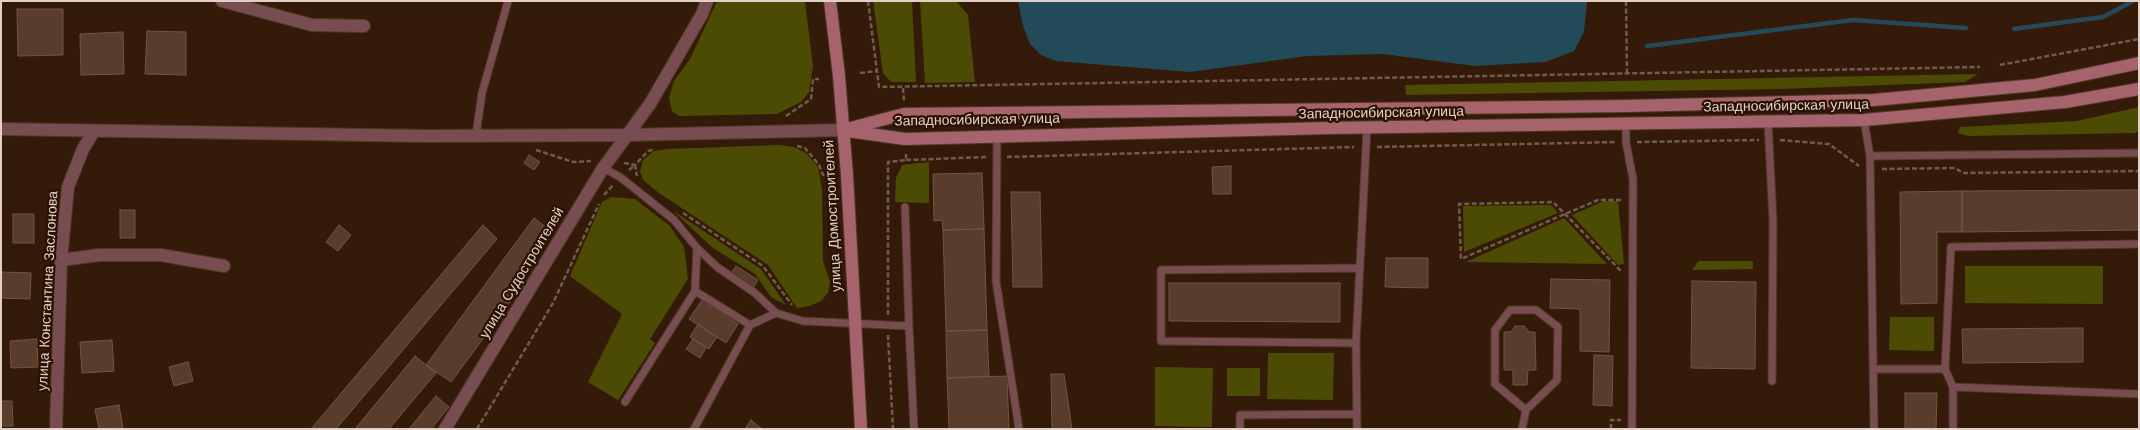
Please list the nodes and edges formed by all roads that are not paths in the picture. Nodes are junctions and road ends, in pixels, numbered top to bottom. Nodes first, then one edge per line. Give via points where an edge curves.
1 (222, 1) edge
2 (508, 1) edge
3 (707, 1) edge
4 (830, 1) edge
5 (364, 26) dead end
6 (2139, 63) edge
7 (2139, 89) edge
8 (1864, 120) junction
9 (1768, 122) junction
10 (1626, 124) junction
11 (1367, 128) junction
12 (1, 129) edge
13 (94, 130) junction
14 (844, 130) junction
15 (476, 135) junction
16 (627, 135) junction
17 (998, 136) junction
18 (2139, 153) edge
19 (1870, 156) junction
20 (603, 168) junction
21 (905, 207) dead end
22 (2139, 244) edge
23 (698, 248) junction
24 (62, 260) junction
25 (224, 266) dead end
26 (1360, 268) junction
27 (695, 291) junction
28 (776, 313) junction
29 (854, 324) junction
30 (750, 325) junction
31 (908, 326) junction
32 (1356, 343) junction
33 (1874, 369) junction
34 (1945, 369) junction
35 (1772, 382) dead end
36 (1953, 387) junction
37 (2139, 394) edge
38 (625, 402) dead end
39 (1526, 410) junction
40 (1356, 414) junction
41 (56, 429) edge
42 (445, 429) edge
43 (694, 429) edge
44 (861, 429) edge
45 (914, 429) edge
46 (1019, 429) edge
47 (1240, 429) edge
48 (1357, 429) edge
49 (1522, 429) edge
50 (1632, 429) edge
51 (1874, 429) edge
52 (1953, 429) edge

1 - 5 street via 312,25
2 - 15 lane via 482,93
3 - 16 street, улица Судостроителей via 650,104
4 - 14 main road, улица Домостроителей
6 - 14 main road, Западносибирская улица via 2035,85 1874,100 1637,106 904,114
7 - 8 main road, Западносибирская улица via 2065,102
8 - 9 main road, Западносибирская улица
8 - 19 lane
9 - 10 main road, Западносибирская улица
9 - 35 lane via 1773,221
10 - 11 main road, Западносибирская улица
10 - 50 lane via 1633,179
11 - 17 main road, Западносибирская улица
11 - 26 lane
12 - 13 street
13 - 15 street
13 - 24 street, улица Константина Заслонова via 68,187
14 - 16 street
14 - 17 main road, Западносибирская улица via 905,139
14 - 29 main road, улица Домостроителей
15 - 16 street
16 - 20 street, улица Судостроителей
17 - 46 lane via 996,281
18 - 19 lane
19 - 33 lane
20 - 23 lane via 674,220
20 - 42 street, улица Судостроителей
21 - 31 lane
22 - 34 lane via 1950,247
23 - 27 lane
23 - 28 lane
24 - 25 street via 99,255 161,254
24 - 41 street, улица Константина Заслонова
26 - 32 lane
26 - 32 lane via 1161,270 1161,341
27 - 30 lane
27 - 38 lane
28 - 29 lane via 803,321
28 - 30 lane
29 - 31 lane
29 - 44 main road, улица Домостроителей
30 - 43 lane
31 - 45 lane
32 - 40 lane
33 - 34 lane
33 - 51 lane
34 - 36 lane
36 - 37 lane
36 - 52 lane
39 - 39 lane via 1557,380 1558,327 1536,310 1510,310 1495,330 1495,384
39 - 49 lane
40 - 47 lane via 1240,415
40 - 48 lane

